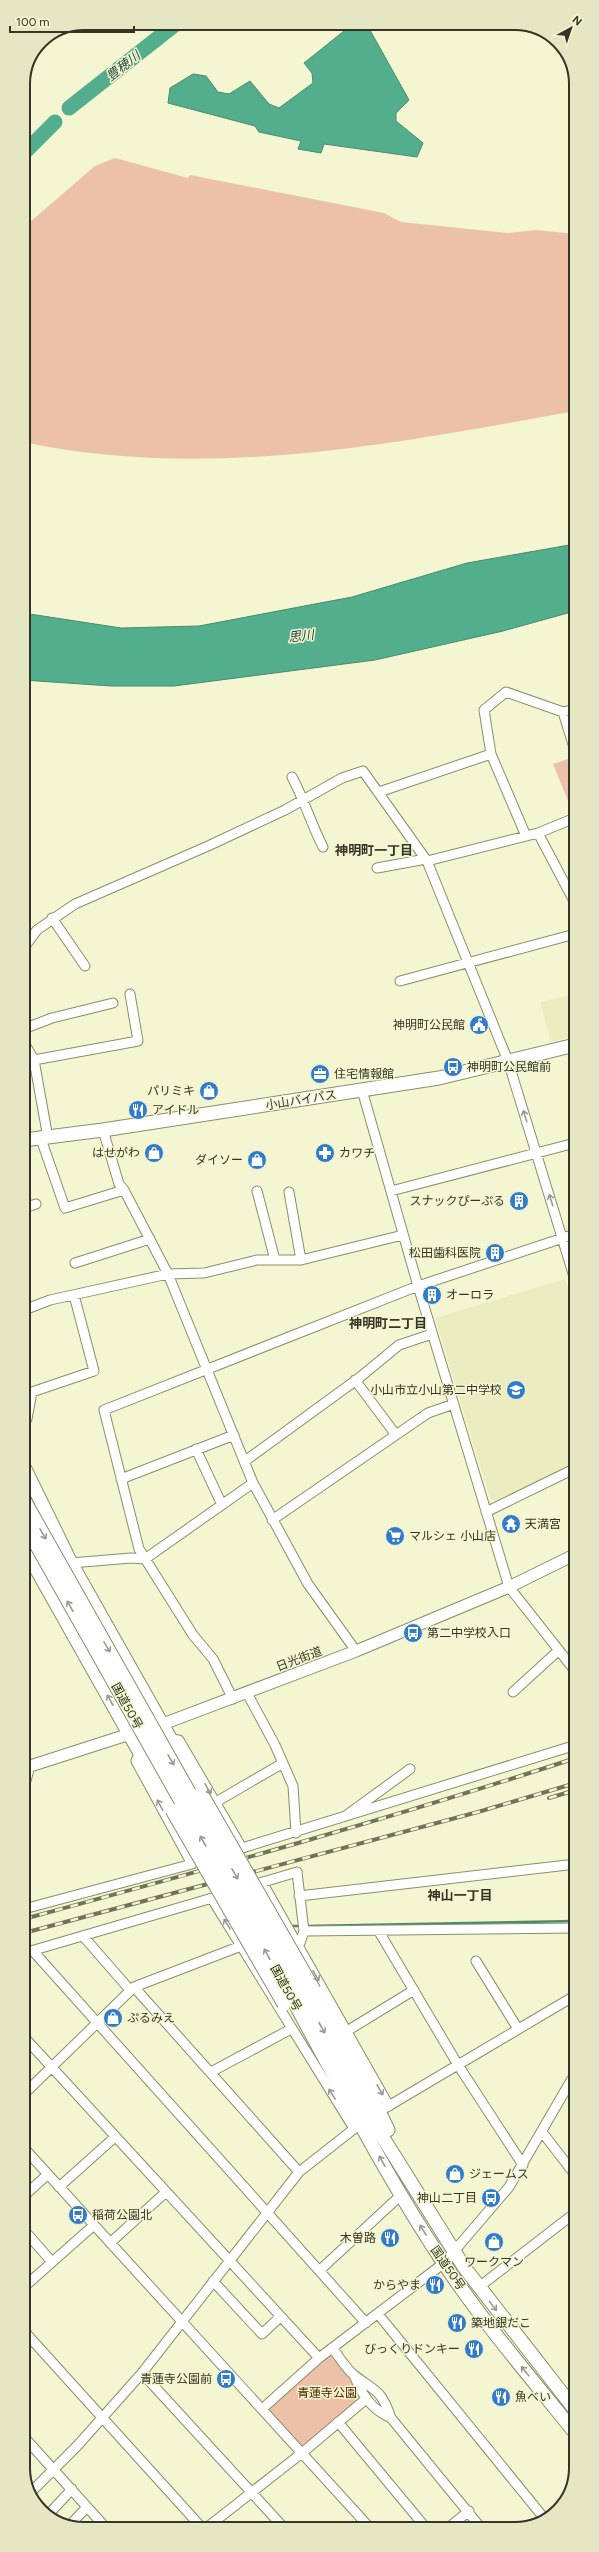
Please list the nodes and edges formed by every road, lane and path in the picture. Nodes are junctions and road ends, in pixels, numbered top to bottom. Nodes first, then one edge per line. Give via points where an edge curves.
1 (569, 710) edge
2 (563, 712) junction
3 (569, 732) edge
4 (491, 754) junction
5 (292, 777) dead end
6 (379, 792) junction
7 (304, 799) junction
8 (569, 820) edge
9 (538, 833) junction
10 (526, 836) junction
11 (323, 847) dead end
12 (427, 860) junction
13 (377, 868) dead end
14 (569, 892) edge
15 (52, 918) junction
16 (569, 936) edge
17 (30, 940) edge
18 (469, 961) junction
19 (85, 966) dead end
20 (400, 981) dead end
21 (130, 994) dead end
22 (113, 1003) dead end
23 (30, 1027) edge
24 (569, 1046) edge
25 (30, 1052) edge
26 (34, 1060) junction
27 (508, 1061) junction
28 (362, 1090) junction
29 (103, 1130) junction
30 (45, 1138) junction
31 (30, 1139) edge
32 (569, 1145) edge
33 (536, 1153) junction
34 (124, 1190) junction
35 (257, 1191) dead end
36 (391, 1191) junction
37 (289, 1192) dead end
38 (36, 1204) dead end
39 (30, 1206) edge
40 (403, 1235) junction
41 (569, 1235) edge
42 (562, 1237) junction
43 (150, 1239) junction
44 (275, 1260) junction
45 (301, 1260) junction
46 (569, 1260) edge
47 (76, 1263) dead end
48 (168, 1274) junction
49 (418, 1286) junction
50 (74, 1296) junction
51 (30, 1308) edge
52 (432, 1334) junction
53 (208, 1370) junction
54 (355, 1380) junction
55 (30, 1403) edge
56 (454, 1404) junction
57 (234, 1435) junction
58 (396, 1435) junction
59 (196, 1449) junction
60 (245, 1462) junction
61 (569, 1471) edge
62 (121, 1478) junction
63 (30, 1479) edge
64 (253, 1483) junction
65 (222, 1506) junction
66 (30, 1511) edge
67 (486, 1512) junction
68 (272, 1520) junction
69 (30, 1533) edge
70 (569, 1557) edge
71 (146, 1559) junction
72 (71, 1563) junction
73 (30, 1565) edge
74 (509, 1587) junction
75 (559, 1650) junction
76 (356, 1651) junction
77 (569, 1663) edge
78 (513, 1692) dead end
79 (247, 1693) junction
80 (233, 1699) junction
81 (162, 1725) junction
82 (129, 1734) junction
83 (170, 1738) junction
84 (569, 1748) edge
85 (140, 1752) junction
86 (283, 1763) junction
87 (30, 1765) edge
88 (410, 1769) dead end
89 (216, 1802) junction
90 (342, 1820) junction
91 (296, 1833) junction
92 (569, 1865) edge
93 (262, 1882) junction
94 (300, 1896) junction
95 (212, 1899) junction
96 (30, 1908) edge
97 (303, 1927) junction
98 (569, 1928) edge
99 (378, 1930) junction
100 (83, 1936) junction
101 (241, 1946) junction
102 (299, 1946) junction
103 (30, 1951) edge
104 (30, 1954) edge
105 (476, 1960) dead end
106 (132, 1988) junction
107 (414, 1990) junction
108 (299, 1997) junction
109 (569, 1999) edge
110 (97, 2022) junction
111 (291, 2028) junction
112 (518, 2029) junction
113 (347, 2031) junction
114 (30, 2043) edge
115 (458, 2065) junction
116 (51, 2067) junction
117 (211, 2072) junction
118 (569, 2084) edge
119 (30, 2088) edge
120 (370, 2117) junction
121 (542, 2132) junction
122 (115, 2137) junction
123 (30, 2154) edge
124 (523, 2165) junction
125 (569, 2167) edge
126 (299, 2172) junction
127 (48, 2174) junction
128 (59, 2187) junction
129 (30, 2190) edge
130 (166, 2192) junction
131 (401, 2195) junction
132 (267, 2212) junction
133 (569, 2217) edge
134 (94, 2225) junction
135 (30, 2237) edge
136 (110, 2243) junction
137 (454, 2252) junction
138 (52, 2262) junction
139 (228, 2262) junction
140 (444, 2263) junction
141 (320, 2270) junction
142 (213, 2281) junction
143 (30, 2282) edge
144 (478, 2287) junction
145 (378, 2314) junction
146 (280, 2317) junction
147 (182, 2321) junction
148 (366, 2323) junction
149 (30, 2338) edge
150 (332, 2348) junction
151 (319, 2358) junction
152 (142, 2373) junction
153 (354, 2375) junction
154 (366, 2399) junction
155 (569, 2402) edge
156 (262, 2409) junction
157 (103, 2418) junction
158 (391, 2418) junction
159 (338, 2422) junction
160 (569, 2425) edge
161 (30, 2444) edge
162 (302, 2453) junction
163 (53, 2469) junction
164 (34, 2488) edge
165 (72, 2490) junction
166 (251, 2492) junction
167 (87, 2507) junction
168 (52, 2511) edge
169 (469, 2512) junction
170 (542, 2515) edge
171 (74, 2521) edge
172 (99, 2522) edge
173 (198, 2522) edge
174 (213, 2522) edge
175 (278, 2522) edge
176 (365, 2522) edge
177 (421, 2522) edge
178 (456, 2522) edge
179 (476, 2522) edge

1 - 2 street
2 - 3 street
2 - 4 street via 506,692 484,710
4 - 6 street
4 - 10 street
5 - 7 street
6 - 7 street via 363,771 342,778
6 - 12 street
7 - 11 street via 313,828
7 - 15 street via 208,846 75,904
8 - 9 street
9 - 10 street
9 - 14 street
10 - 12 street
12 - 13 street
12 - 18 street
15 - 17 street
15 - 19 street
16 - 18 street
18 - 20 street
18 - 27 street
21 - 26 street via 138,1042
22 - 23 street via 52,1018
24 - 27 highway, 小山バイパス
25 - 26 street
26 - 30 street
27 - 28 highway, 小山バイパス via 439,1078
33 -> 27 street
28 - 29 highway, 小山バイパス
28 - 36 street
29 - 30 highway, 小山バイパス
29 - 34 street via 119,1184
30 - 31 highway, 小山バイパス
30 - 34 street via 65,1208
32 - 33 street
33 - 36 street
42 -> 33 street
34 - 43 street
35 - 44 street
36 - 40 street
37 - 45 street
38 - 39 street
40 - 45 street
40 - 49 street
41 - 42 street
42 - 46 street
42 - 49 street
43 - 47 street
43 - 48 street
44 - 45 street
44 - 48 street via 257,1260 204,1273
48 - 50 street
48 - 53 street
49 - 52 street
49 - 53 street
50 - 51 street via 50,1300
50 - 55 street via 94,1371 32,1392
52 - 54 street via 399,1345
52 - 56 street
53 - 57 street
53 - 62 street via 104,1410
54 - 58 street
54 - 60 street
56 - 58 street via 428,1413
56 - 67 street
57 - 59 street
57 - 60 street
58 - 68 street
59 - 62 street
59 - 65 street
60 - 64 street
61 - 67 street
62 - 71 street via 139,1549
63 - 72 highway
64 - 65 street
64 - 68 street
65 - 71 street
66 -> 108 highway, 国道50号, bridge
67 - 74 street
68 - 76 street via 308,1584
108 -> 69 highway, 国道50号, bridge
70 - 74 main road, 日光街道
71 - 72 street
71 - 80 street via 193,1635 213,1660
72 - 81 highway
82 -> 73 highway
74 - 75 street
74 - 76 main road, 日光街道
75 - 77 street
75 - 78 street
76 - 79 main road, 日光街道
79 - 80 main road, 日光街道
79 - 86 street
80 - 81 main road, 日光街道
81 - 82 main road, 日光街道
81 - 83 highway
82 - 85 highway
82 - 87 main road, 日光街道
83 -> 89 street via 179,1740
83 - 108 highway, bridge via 201,1793
84 - 90 street
96 -> 85 street via 192,1864 136,1761
85 - 108 highway, bridge via 172,1810
86 - 89 street
86 - 91 street via 293,1786
88 - 90 street
89 - 91 street via 242,1848
90 - 91 street
92 - 94 street
93 - 94 street via 297,1872
93 - 95 street
93 - 102 street
94 - 97 street
95 - 100 street
101 -> 95 street
97 - 99 street
97 - 102 street
98 - 99 street
99 - 107 street
100 - 103 street
100 - 106 street
101 - 106 street
101 - 111 street
102 -> 113 street
104 - 110 street
105 - 112 street
106 - 110 street
106 - 117 street
107 - 113 street
107 - 115 street
108 -> 120 highway, 国道50号
108 - 120 highway, 国道50号 via 336,2079
109 - 112 street
110 - 116 street
110 - 132 street
111 - 117 street
120 -> 111 street
112 - 115 street
113 -> 120 street
114 - 116 street
115 - 120 street
115 - 124 street
116 - 119 street
116 - 122 street
117 - 126 street
118 - 121 street
120 - 126 street
131 -> 120 highway, 国道50号
120 - 137 highway, 国道50号 via 405,2164 412,2184
121 - 124 street
121 - 125 street
122 - 128 street
122 - 130 street
123 - 127 street
124 - 137 street via 509,2187
126 - 132 street
127 - 128 street
127 - 129 street
128 - 134 street
130 - 136 street
130 - 139 street
140 -> 131 highway, 国道50号
131 - 141 street
132 - 139 street
132 - 141 street
133 - 144 street
134 - 136 street
134 - 138 street
135 - 138 street
136 - 147 street
137 - 140 street
137 - 144 highway, 国道50号
138 - 143 street
139 - 142 street
139 - 146 street
140 - 145 street
160 -> 140 highway, 国道50号
141 - 148 street
142 - 146 street via 262,2334
142 - 147 street
144 -> 155 highway, 国道50号
145 - 148 street
145 - 170 street
146 - 151 street
147 - 152 street
147 - 156 street
148 - 150 street
149 - 157 street
150 - 151 street
150 - 153 street
151 - 156 street
152 - 157 street
152 - 166 street
153 - 154 street
153 - 158 street via 374,2387 386,2403
154 - 158 street via 377,2412
154 - 159 street
156 - 162 street
157 - 163 street
157 - 173 street
158 - 169 street
159 - 162 street
159 - 177 street
161 - 163 street
162 - 166 street
162 - 176 street
163 - 164 street
163 - 165 street
165 - 167 street
165 - 168 street
166 - 174 street
166 - 175 street
167 - 171 street
167 - 172 street
169 - 178 street
169 - 179 street

